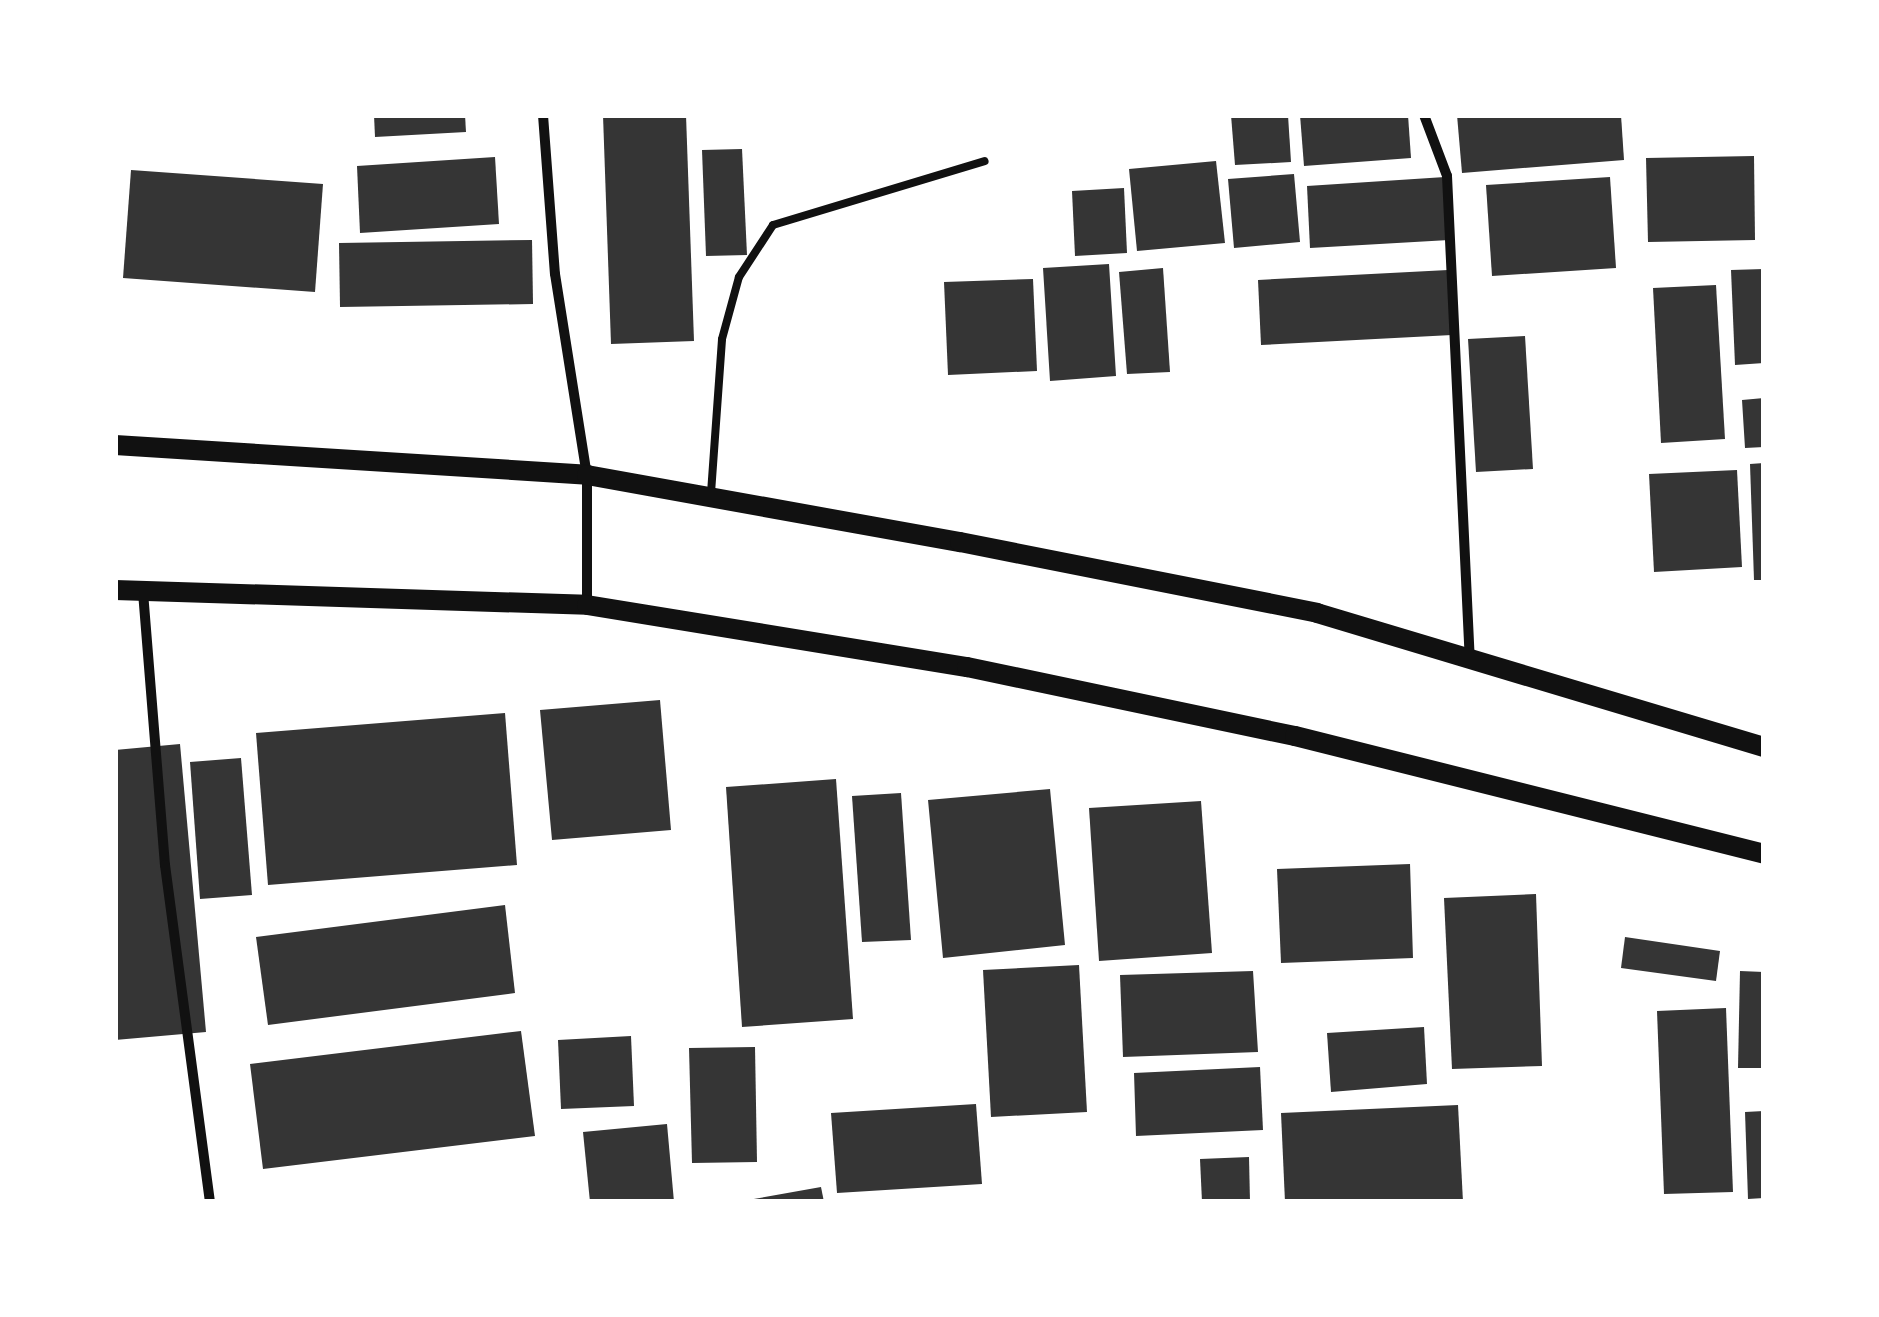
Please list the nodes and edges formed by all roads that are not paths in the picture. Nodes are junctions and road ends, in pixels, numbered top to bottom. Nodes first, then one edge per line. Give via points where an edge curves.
1 (543, 115) edge
2 (1424, 115) edge
3 (985, 162) dead end
4 (115, 445) edge
5 (587, 475) junction
6 (711, 497) junction
7 (115, 590) edge
8 (143, 592) junction
9 (587, 605) junction
10 (1470, 659) junction
11 (1764, 747) edge
12 (1764, 854) edge
13 (210, 1202) edge

1 - 5 street via 555,274
2 - 10 street via 1447,176
3 - 6 lane via 773,225 739,277 722,339
4 - 5 main road
5 - 6 main road
5 - 9 street
6 - 10 main road via 1318,613
7 - 8 main road
8 - 9 main road
8 - 13 street via 166,865
9 - 12 main road via 968,666 1198,715
10 - 11 main road

